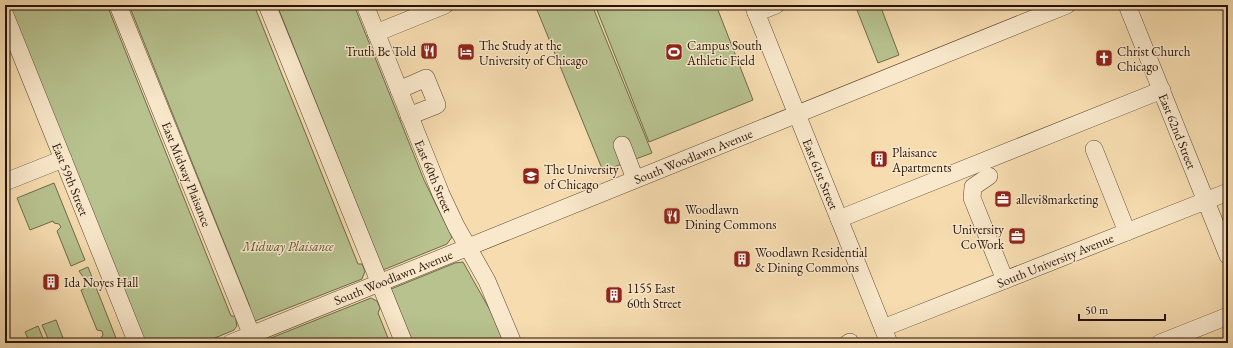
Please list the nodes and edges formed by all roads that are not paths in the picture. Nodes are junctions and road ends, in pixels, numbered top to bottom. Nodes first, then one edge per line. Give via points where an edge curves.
1 (118, 5) edge
2 (267, 5) edge
3 (365, 5) edge
4 (445, 5) edge
5 (776, 5) edge
6 (1067, 5) edge
7 (1127, 5) edge
8 (755, 9) edge
9 (5, 15) edge
10 (376, 33) junction
11 (399, 90) junction
12 (1162, 90) junction
13 (797, 114) junction
14 (410, 116) junction
15 (622, 145) dead end
16 (1094, 149) dead end
17 (63, 159) junction
18 (989, 176) dead end
19 (636, 180) junction
20 (5, 182) edge
21 (1228, 192) edge
22 (1206, 201) junction
23 (839, 219) junction
24 (1127, 232) junction
25 (468, 247) junction
26 (1228, 256) edge
27 (1005, 280) junction
28 (380, 283) junction
29 (1228, 316) edge
30 (886, 336) edge
31 (254, 339) edge
32 (137, 343) edge
33 (231, 343) edge
34 (404, 343) edge
35 (513, 343) edge
36 (1160, 343) edge

1 - 31 street, East Midway Plaisance
2 - 28 street
3 - 10 street, East 60th Street
4 - 10 street
5 - 8 street
6 - 13 street, South Woodlawn Avenue
7 - 12 street, East 62nd Street
8 - 13 street, East 61st Street
9 - 17 street, East 59th Street
10 - 11 street, East 60th Street
11 - 14 street, East 60th Street
11 - 14 street via 426,78 437,105
12 - 22 street, East 62nd Street
12 - 23 street
13 - 19 street, South Woodlawn Avenue
13 - 23 street, East 61st Street
14 - 25 street, East 60th Street via 449,211
15 - 19 street
16 - 24 street
17 - 20 street
17 - 32 street, East 59th Street
18 - 27 street via 973,187 972,198
19 - 25 street, South Woodlawn Avenue
21 - 22 street, South University Avenue
22 - 24 street, South University Avenue
22 - 26 street, East 62nd Street
23 - 30 street, East 61st Street
24 - 27 street, South University Avenue
25 - 28 street, South Woodlawn Avenue
25 - 35 street, East 60th Street via 487,281
27 - 30 street, South University Avenue
28 - 31 street, South Woodlawn Avenue
28 - 34 street
29 - 36 street
31 - 33 street, South Woodlawn Avenue

